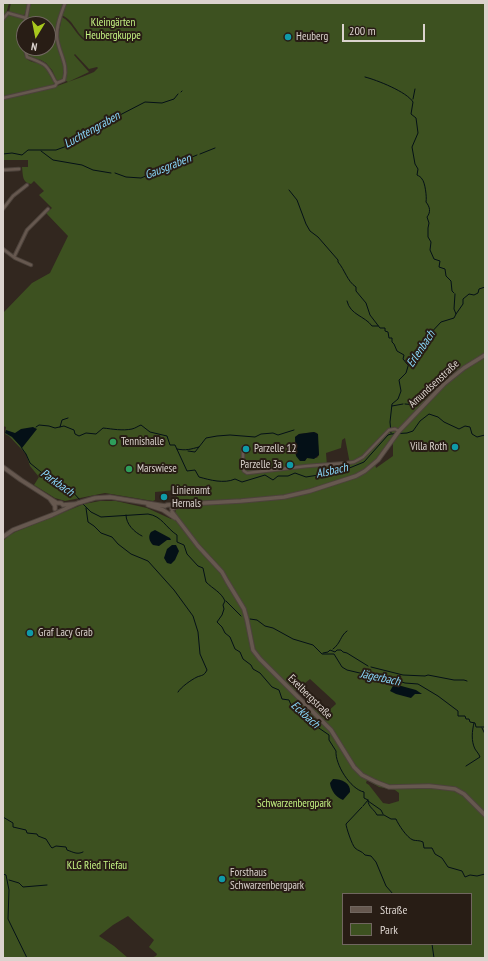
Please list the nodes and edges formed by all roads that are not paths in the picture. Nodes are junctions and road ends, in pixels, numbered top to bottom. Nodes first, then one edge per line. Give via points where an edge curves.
1 (28, 3) edge
2 (65, 3) edge
3 (19, 16) edge
4 (26, 16) edge
5 (3, 19) edge
6 (27, 56) edge
7 (57, 82) junction
8 (3, 98) edge
9 (3, 170) edge
10 (18, 170) dead end
11 (27, 185) dead end
12 (3, 209) edge
13 (48, 209) dead end
14 (3, 249) edge
15 (14, 257) junction
16 (31, 265) dead end
17 (485, 355) edge
18 (398, 431) junction
19 (243, 447) dead end
20 (3, 467) edge
21 (142, 503) junction
22 (165, 506) junction
23 (57, 507) junction
24 (63, 507) junction
25 (171, 510) junction
26 (164, 511) junction
27 (3, 537) edge
28 (485, 815) edge

1 - 4 street
2 - 7 street via 57,35 65,69 64,80
3 - 5 street via 8,13
6 - 7 street via 46,65
7 - 8 street via 55,86
9 - 10 street
11 - 12 street via 13,196
13 - 15 street via 26,230
14 - 15 street
15 - 16 street
17 - 18 main road, Amundsenstraße via 449,380
18 - 19 street via 391,430 363,457 350,463 248,473 244,472 243,468
18 - 25 main road, Amundsenstraße via 378,460 365,471 329,486 278,498 180,505
20 - 23 main road
21 - 22 main road, Amundsenstraße
21 - 24 main road via 103,497
21 - 26 main road, Exelbergstraße
22 - 25 main road, Amundsenstraße
22 - 26 main road
23 - 24 main road
23 - 24 main road via 61,503
23 - 27 main road via 45,517 13,530
25 - 26 main road, Exelbergstraße
25 - 28 main road, Exelbergstraße via 222,572 247,618 255,653 331,730 360,772 389,787 429,786 455,789 464,794

